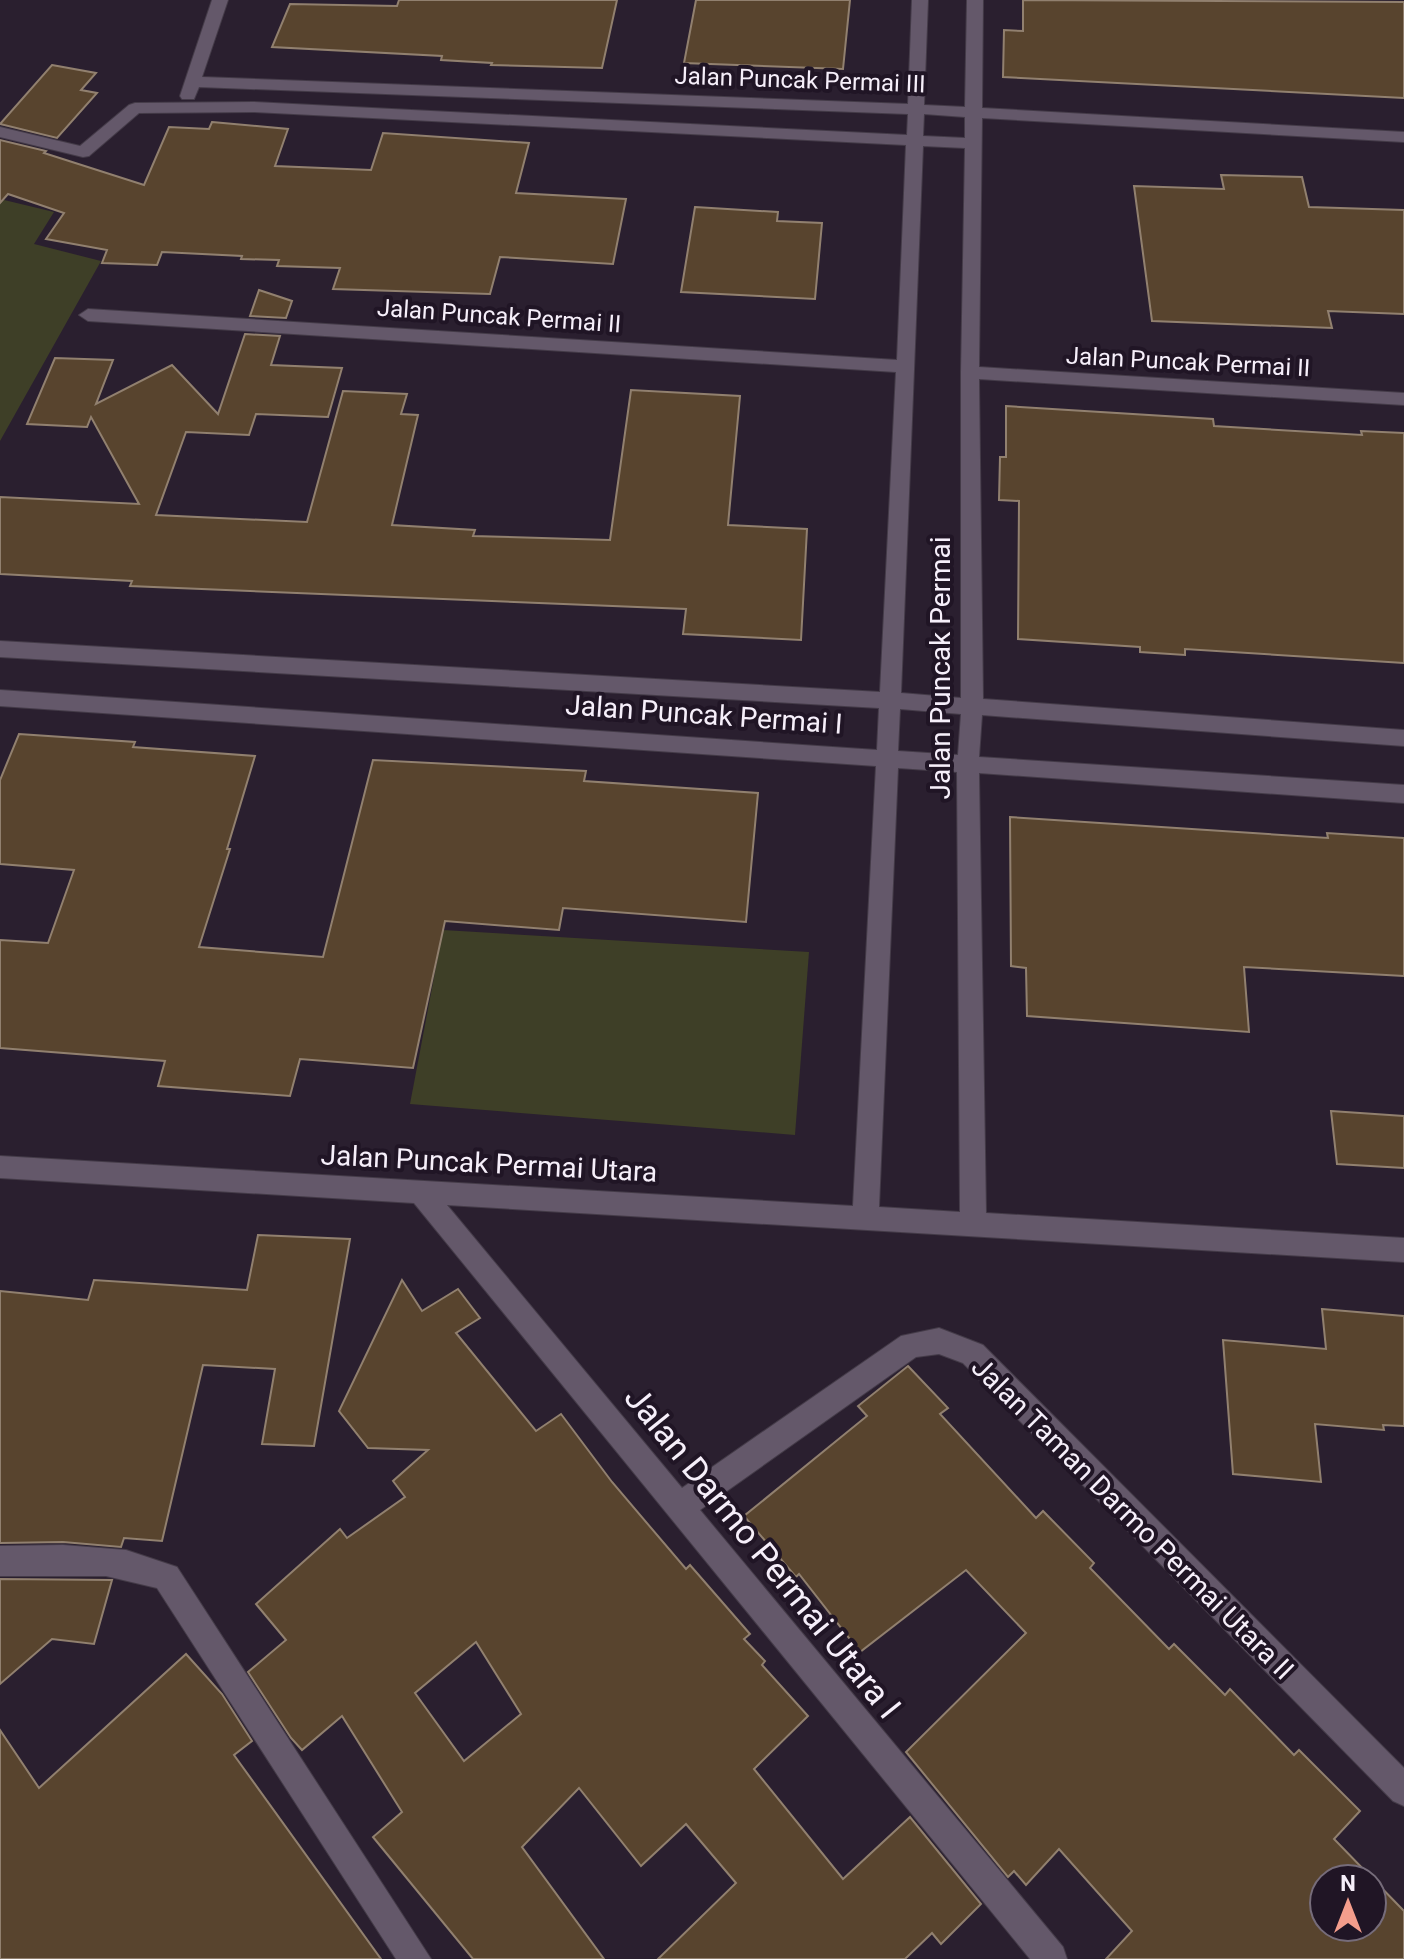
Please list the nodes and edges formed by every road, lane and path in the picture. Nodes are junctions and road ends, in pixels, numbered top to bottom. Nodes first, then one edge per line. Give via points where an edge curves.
1 (220, 0) edge
2 (920, 0) edge
3 (975, 0) edge
4 (194, 82) junction
5 (184, 106) junction
6 (915, 109) junction
7 (974, 112) junction
8 (0, 132) edge
9 (1404, 137) edge
10 (914, 140) junction
11 (971, 143) junction
12 (88, 315) dead end
13 (906, 367) junction
14 (970, 372) junction
15 (1404, 399) edge
16 (0, 649) edge
17 (0, 698) edge
18 (891, 700) junction
19 (972, 707) junction
20 (1404, 738) edge
21 (886, 757) junction
22 (968, 762) junction
23 (1404, 794) edge
24 (0, 1167) edge
25 (419, 1190) junction
26 (865, 1218) junction
27 (973, 1225) junction
28 (1404, 1250) edge
29 (680, 1507) junction
30 (0, 1561) edge
31 (1404, 1790) edge
32 (415, 1959) edge
33 (1051, 1959) edge

1 - 4 street
2 - 6 street, Jalan Puncak Permai
3 - 7 street, Jalan Puncak Permai
4 - 5 street
4 - 6 street, Jalan Puncak Permai III
5 - 8 street, Jalan Puncak Permai III via 135,108 83,152
5 - 10 street, Jalan Puncak Permai III
6 - 7 street, Jalan Puncak Permai III
6 - 10 street, Jalan Puncak Permai
7 - 9 street, Jalan Puncak Permai III
7 - 11 street, Jalan Puncak Permai
10 - 11 street, Jalan Puncak Permai III
10 - 13 street, Jalan Puncak Permai
11 - 14 street, Jalan Puncak Permai
12 - 13 street, Jalan Puncak Permai II
13 - 18 street, Jalan Puncak Permai
14 - 15 street, Jalan Puncak Permai II
14 - 19 street, Jalan Puncak Permai
16 - 18 street, Jalan Puncak Permai I
17 - 21 street, Jalan Puncak Permai I
18 - 19 street, Jalan Puncak Permai I
18 - 21 street, Jalan Puncak Permai
19 - 20 street, Jalan Puncak Permai I
19 - 22 street, Jalan Puncak Permai
21 - 22 street, Jalan Puncak Permai I
21 - 26 street, Jalan Puncak Permai
22 - 23 street, Jalan Puncak Permai I
22 - 27 street, Jalan Puncak Permai
24 - 25 street, Jalan Puncak Permai Utara
25 - 26 street, Jalan Puncak Permai Utara
25 - 29 street, Jalan Darmo Permai Utara I
26 - 27 street, Jalan Puncak Permai Utara
27 - 28 street, Jalan Puncak Permai Utara
29 - 31 street, Jalan Taman Darmo Permai Utara II via 911,1345 939,1341 961,1349 973,1354
29 - 33 street, Jalan Darmo Permai Utara I
30 - 32 street via 100,1559 167,1577

